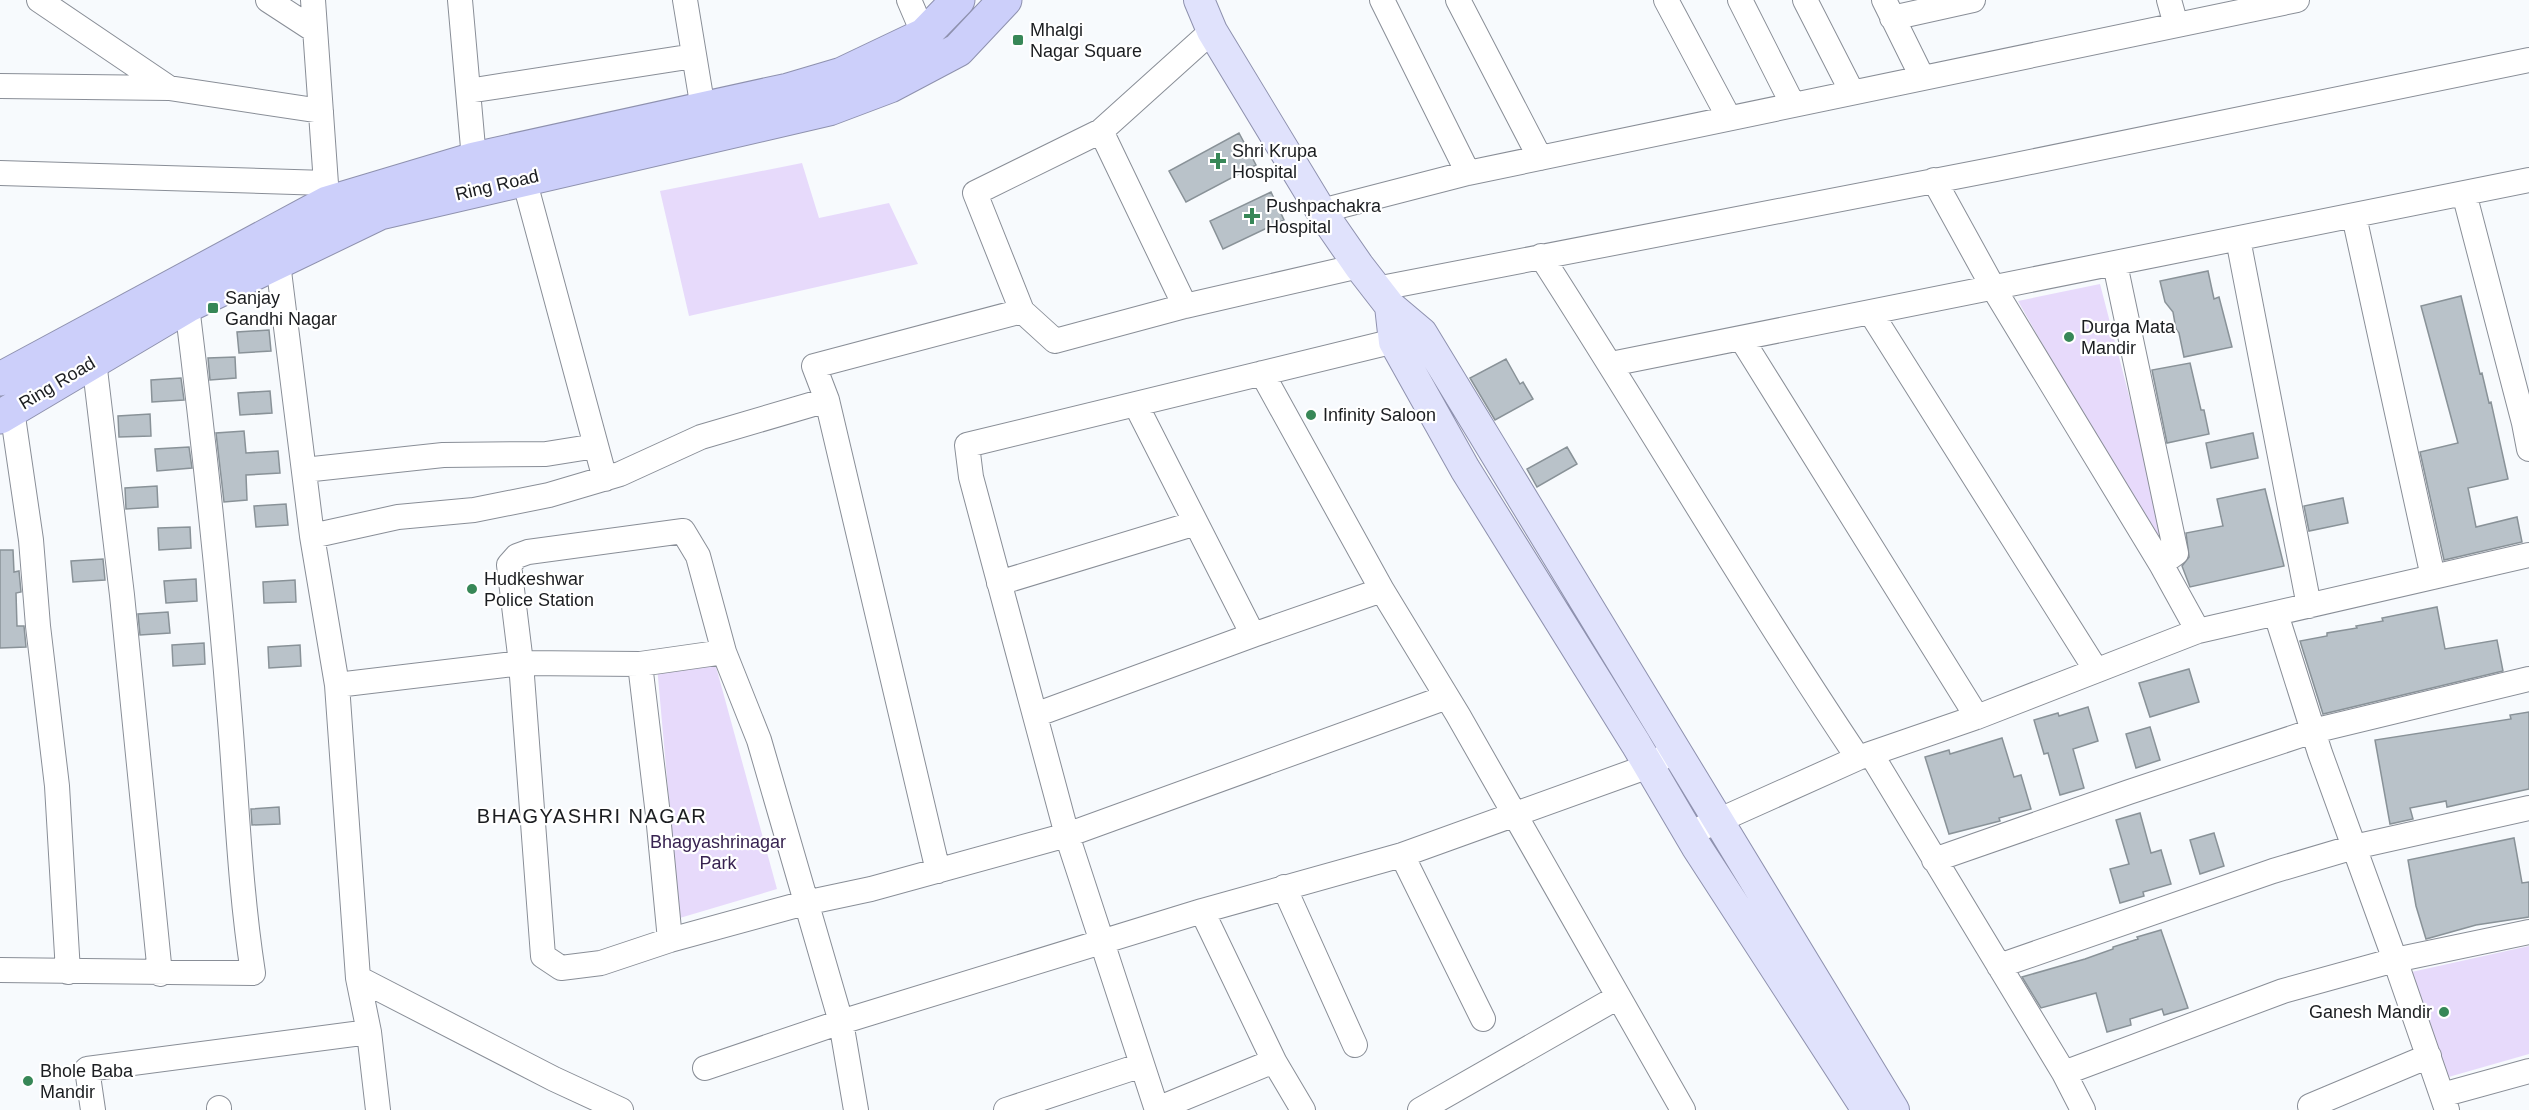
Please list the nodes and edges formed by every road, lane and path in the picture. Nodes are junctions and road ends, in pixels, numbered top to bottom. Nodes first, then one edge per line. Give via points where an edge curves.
1 (39, 0) edge
2 (268, 0) edge
3 (313, 0) edge
4 (460, 0) edge
5 (685, 0) edge
6 (909, 0) edge
7 (958, 0) edge
8 (1005, 0) edge
9 (1199, 0) edge
10 (1382, 0) edge
11 (1665, 0) edge
12 (1740, 0) edge
13 (1805, 0) edge
14 (1973, 0) edge
15 (2169, 0) edge
16 (2297, 0) edge
17 (1460, 1) edge
18 (1888, 9) edge
19 (2176, 25) junction
20 (314, 30) junction
21 (1212, 31) junction
22 (924, 35) junction
23 (694, 56) junction
24 (2529, 60) edge
25 (1922, 77) junction
26 (0, 86) edge
27 (169, 88) junction
28 (468, 91) junction
29 (1852, 92) junction
30 (1793, 105) junction
31 (703, 110) junction
32 (321, 111) junction
33 (1729, 118) junction
34 (1101, 131) junction
35 (1540, 158) junction
36 (474, 159) junction
37 (0, 173) edge
38 (1468, 173) junction
39 (524, 179) junction
40 (1934, 180) junction
41 (2529, 180) edge
42 (2464, 193) junction
43 (319, 200) junction
44 (1321, 211) junction
45 (2354, 216) junction
46 (2238, 239) junction
47 (309, 247) junction
48 (1541, 256) junction
49 (278, 263) junction
50 (2115, 264) junction
51 (1375, 287) junction
52 (1994, 289) junction
53 (188, 306) junction
54 (1185, 306) junction
55 (1022, 311) junction
56 (1871, 313) junction
57 (1408, 338) junction
58 (1742, 338) junction
59 (94, 361) junction
60 (1611, 364) junction
61 (1262, 373) junction
62 (0, 379) edge
63 (827, 400) junction
64 (1136, 405) junction
65 (6, 413) edge
66 (2527, 423) edge
67 (596, 446) junction
68 (2529, 449) edge
69 (304, 470) junction
70 (605, 479) junction
71 (1196, 523) junction
72 (312, 536) junction
73 (2529, 555) edge
74 (2161, 564) junction
75 (2433, 577) junction
76 (999, 583) junction
77 (1382, 590) junction
78 (2309, 606) junction
79 (2276, 614) junction
80 (2198, 631) junction
81 (1253, 636) junction
82 (724, 652) junction
83 (521, 663) junction
84 (640, 664) junction
85 (2096, 670) junction
86 (2529, 679) edge
87 (337, 684) junction
88 (1447, 697) junction
89 (1035, 715) junction
90 (1977, 717) junction
91 (2313, 731) junction
92 (1674, 751) junction
93 (1865, 756) junction
94 (1649, 766) junction
95 (2529, 807) edge
96 (1514, 816) junction
97 (1717, 820) junction
98 (1067, 834) junction
99 (1689, 835) junction
100 (2354, 847) junction
101 (1402, 855) junction
102 (1935, 860) junction
103 (938, 871) junction
104 (1284, 887) junction
105 (805, 903) junction
106 (1202, 911) junction
107 (2529, 932) edge
108 (670, 940) junction
109 (1102, 942) junction
110 (2395, 960) junction
111 (1999, 966) junction
112 (0, 970) edge
113 (68, 972) junction
114 (160, 974) junction
115 (358, 978) junction
116 (1618, 997) junction
117 (1483, 1019) dead end
118 (841, 1022) junction
119 (369, 1032) junction
120 (1355, 1045) dead end
121 (2429, 1056) junction
122 (1274, 1061) junction
123 (1142, 1065) junction
124 (705, 1068) dead end
125 (2529, 1071) edge
126 (2064, 1073) junction
127 (2445, 1103) edge
128 (1673, 1106) edge
129 (2307, 1108) edge
130 (1157, 1109) edge
131 (93, 1110) edge
132 (378, 1110) edge
133 (621, 1110) edge
134 (856, 1110) edge
135 (1006, 1110) edge
136 (1304, 1110) edge
137 (1420, 1110) edge
138 (1867, 1110) edge
139 (1894, 1110) edge
140 (2083, 1110) edge

1 - 27 street
2 - 20 street
3 - 20 street
4 - 28 street
5 - 23 street
6 - 22 street
7 - 22 highway, Ring Road
8 - 39 highway, Ring Road via 958,50 890,86 839,105
9 - 21 main road
10 - 38 street
11 - 33 street
12 - 30 street
13 - 29 street
14 - 18 street
15 - 19 street
16 - 19 street
17 - 35 street
18 - 25 street
19 - 25 street
20 - 32 street
21 - 34 street
21 - 44 main road
22 - 31 highway, Ring Road via 842,74
23 - 28 street
23 - 31 street
24 - 40 street
25 - 29 street
26 - 27 street
27 - 32 street
28 - 36 street
29 - 30 street
30 - 33 street
31 - 36 highway, Ring Road
32 - 43 street
33 - 35 street
34 - 54 street
34 - 55 street via 975,193
35 - 38 street
36 - 43 highway, Ring Road
37 - 43 street
38 - 44 street
39 - 47 highway, Ring Road via 380,213
39 - 67 street
40 - 48 street
40 - 52 street
41 - 42 street
42 - 45 street
42 - 66 street
43 - 47 main road
43 - 62 highway, Ring Road
44 - 51 main road
45 - 46 street
45 - 75 street
46 - 50 street
46 - 78 street
47 - 49 highway, Ring Road
48 - 51 street
48 - 60 street
49 - 53 highway, Ring Road
49 - 69 street
50 - 52 street
50 - 74 street via 2176,553
51 - 54 street
51 - 57 main road
52 - 56 street
52 - 74 street
53 - 59 highway, Ring Road
53 - 114 street via 253,973
54 - 55 street via 1055,341
55 - 63 street via 814,366
56 - 58 street
56 - 85 street
57 - 61 street
57 - 92 main road
57 - 94 main road via 1465,469
58 - 60 street
58 - 90 street
59 - 65 highway, Ring Road
59 - 114 street
60 - 93 street via 1804,678
61 - 64 street
61 - 77 street
63 - 70 street via 700,436
63 - 103 street
64 - 71 street
64 - 76 street via 967,445 971,477
65 - 113 street via 31,540 57,786
66 - 68 street
67 - 69 street via 546,454 443,455
67 - 70 street
69 - 72 street
70 - 72 street via 474,510 398,517
71 - 76 street
71 - 81 street
72 - 87 street
73 - 75 street
74 - 80 street
75 - 78 street
76 - 89 street
77 - 81 street
77 - 88 street
78 - 79 street
79 - 80 street
79 - 91 street
80 - 85 street
81 - 89 street
82 - 83 street via 698,556 683,531 517,556 509,565
82 - 84 street
82 - 105 street via 759,740
83 - 84 street
83 - 87 street
83 - 108 street via 543,956 561,968 601,963
84 - 108 street
85 - 90 street
86 - 91 street
87 - 115 street
88 - 96 street
88 - 98 street
89 - 98 street
90 - 93 street
91 - 100 street
91 - 102 street
92 - 94 street
92 - 97 main road
93 - 97 street
93 - 102 street
94 - 96 street
94 - 99 main road
95 - 100 street
96 - 101 street
96 - 116 street
97 - 99 street
97 - 139 main road
98 - 103 street
98 - 109 street
99 - 138 main road
100 - 110 street
100 - 111 street
101 - 104 street
101 - 117 street
102 - 111 street
103 - 105 street
104 - 106 street
104 - 120 street
105 - 108 street
105 - 118 street
106 - 109 street
106 - 122 street
107 - 110 street
109 - 118 street
109 - 123 street
110 - 121 street
110 - 126 street via 2283,990
111 - 126 street
112 - 113 street
113 - 114 street
115 - 119 street
115 - 133 street
116 - 128 street
116 - 137 street
118 - 124 street
118 - 134 street
119 - 131 street via 87,1069
119 - 132 street
121 - 127 street
121 - 129 street
122 - 130 street
122 - 136 street
123 - 130 street
123 - 135 street
125 - 127 street
126 - 140 street

